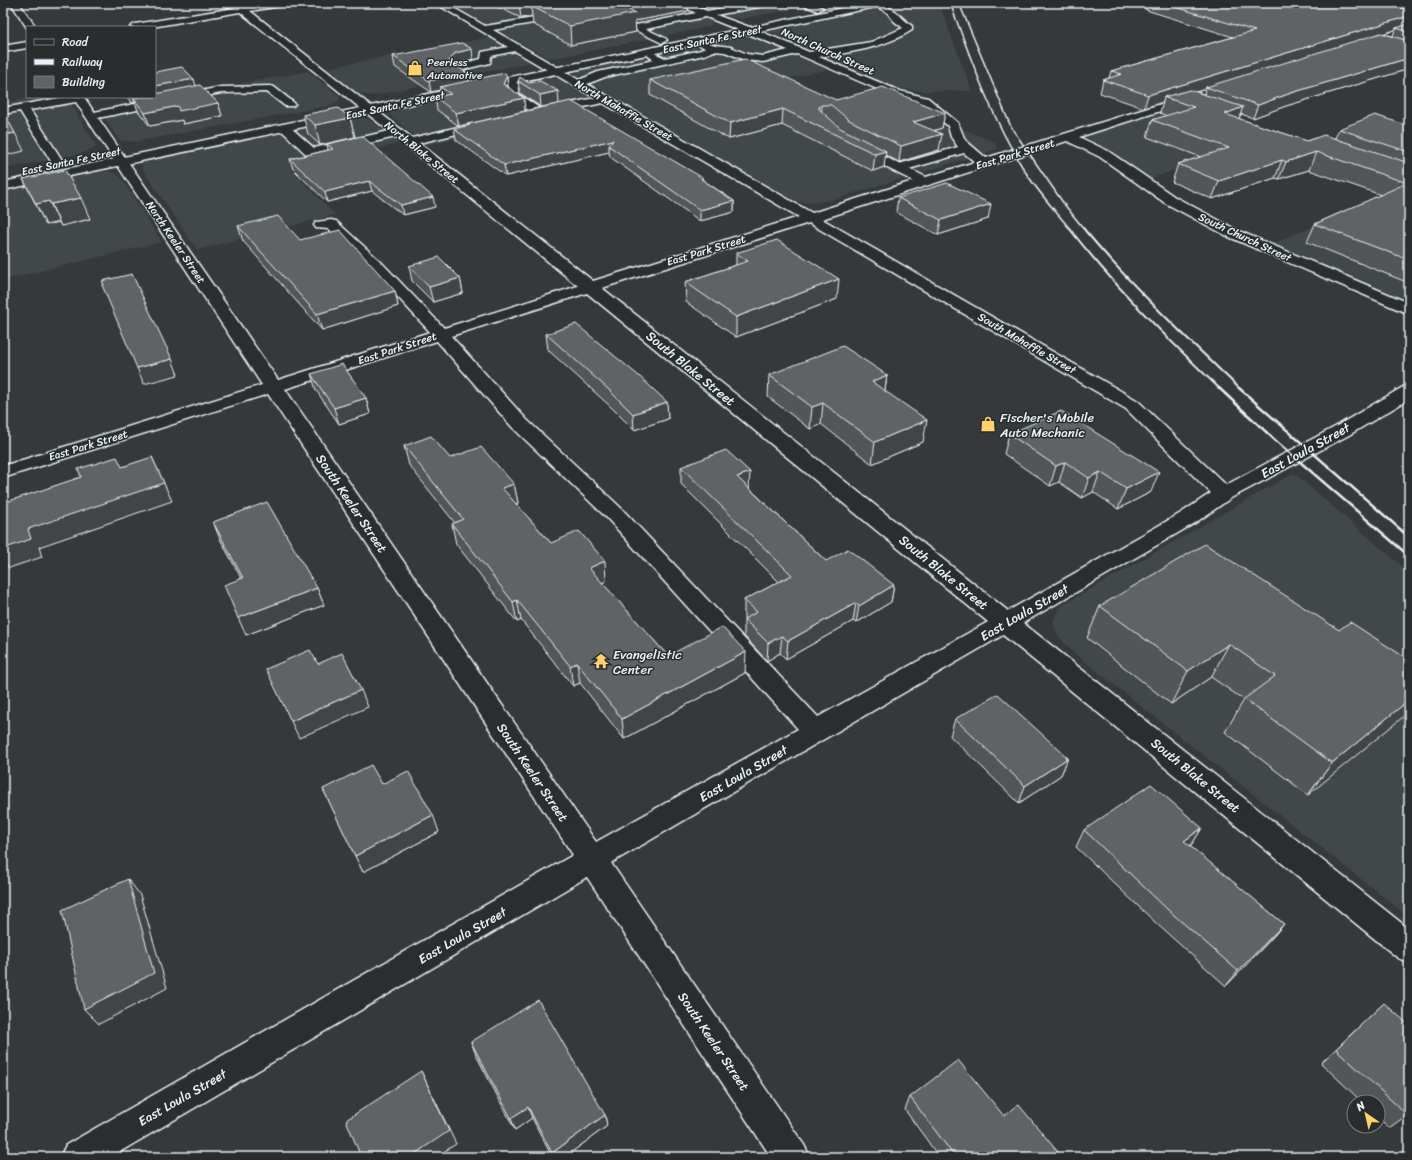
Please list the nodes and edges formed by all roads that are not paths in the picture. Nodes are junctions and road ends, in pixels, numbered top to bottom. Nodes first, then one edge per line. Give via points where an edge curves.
1 (15, 3) edge
2 (281, 3) edge
3 (439, 3) edge
4 (679, 3) edge
5 (764, 3) edge
6 (803, 3) edge
7 (845, 3) edge
8 (878, 4) edge
9 (238, 6) edge
10 (818, 8) junction
11 (570, 13) edge
12 (706, 14) junction
13 (734, 25) junction
14 (30, 26) edge
15 (140, 26) edge
16 (484, 29) junction
17 (752, 31) junction
18 (662, 40) junction
19 (699, 42) junction
20 (26, 45) edge
21 (517, 48) junction
22 (713, 48) junction
23 (3, 49) edge
24 (798, 51) junction
25 (647, 52) junction
26 (808, 55) junction
27 (664, 61) junction
28 (599, 62) junction
29 (545, 65) junction
30 (557, 71) junction
31 (616, 71) junction
32 (470, 80) junction
33 (509, 81) junction
34 (578, 84) junction
35 (79, 98) edge
36 (605, 99) junction
37 (1200, 100) edge
38 (289, 104) dead end
39 (365, 106) junction
40 (23, 107) junction
41 (3, 111) edge
42 (539, 113) junction
43 (91, 116) junction
44 (522, 116) edge
45 (492, 123) edge
46 (285, 128) junction
47 (398, 133) junction
48 (1068, 137) junction
49 (410, 142) junction
50 (850, 144) edge
51 (967, 148) junction
52 (119, 157) junction
53 (927, 160) junction
54 (58, 163) junction
55 (984, 163) junction
56 (45, 166) dead end
57 (898, 168) junction
58 (954, 173) junction
59 (925, 182) junction
60 (3, 186) edge
61 (809, 218) junction
62 (321, 225) dead end
63 (590, 287) junction
64 (1409, 309) edge
65 (441, 334) junction
66 (274, 387) junction
67 (1409, 391) edge
68 (3, 472) edge
69 (1224, 494) junction
70 (1006, 622) junction
71 (816, 731) junction
72 (592, 860) junction
73 (1409, 948) edge
74 (78, 1157) edge
75 (792, 1157) edge

1 - 14 street
2 - 9 street
3 - 16 street, North Mahaffie Street
4 - 12 street, North Church Street
5 - 12 street
6 - 10 street
7 - 10 street, East Santa Fe Street
8 - 17 street, East Santa Fe Street
8 - 26 street via 890,10 909,28 877,42
9 - 15 street
9 - 39 street, North Blake Street
10 - 13 street, East Santa Fe Street
11 - 16 street
12 - 13 street, North Church Street
12 - 18 street via 636,28
13 - 17 street, North Church Street
13 - 18 street, East Santa Fe Street
16 - 21 street, North Mahaffie Street
17 - 19 street, East Santa Fe Street
17 - 24 street, North Church Street
18 - 29 street, East Santa Fe Street
19 - 22 street
19 - 25 street, East Santa Fe Street
20 - 23 street
21 - 29 street, North Mahaffie Street
21 - 32 street via 486,54 486,61 461,67 457,71
22 - 24 street via 727,49 745,57 763,59
22 - 27 street
24 - 26 street, North Church Street
25 - 27 street
25 - 28 street, East Santa Fe Street
26 - 51 street, North Church Street via 897,94 924,100 954,125 953,132
27 - 31 street
28 - 30 street, East Santa Fe Street
28 - 31 street
29 - 30 street, North Mahaffie Street
29 - 32 street, East Santa Fe Street
30 - 33 street, East Santa Fe Street
30 - 34 street, North Mahaffie Street
31 - 34 street
32 - 39 street, East Santa Fe Street
33 - 39 street, East Santa Fe Street
33 - 42 street via 516,87 512,95
34 - 36 street, North Mahaffie Street
35 - 40 street
35 - 43 street, North Keeler Street
36 - 42 street
36 - 61 street, North Mahaffie Street
37 - 48 street, East Park Street via 1185,100
38 - 43 street via 270,89 221,90
39 - 46 street, East Santa Fe Street
39 - 47 street, North Blake Street
39 - 52 street, East Santa Fe Street
40 - 41 street
40 - 54 street
42 - 44 street
43 - 52 street, North Keeler Street
45 - 49 street
46 - 47 street via 311,152
46 - 52 street, East Santa Fe Street
47 - 49 street, North Blake Street
48 - 55 street, East Park Street
48 - 64 street, South Church Street via 1104,154 1170,200 1234,234
49 - 63 street, North Blake Street
50 - 57 street
51 - 53 street
51 - 55 street
52 - 54 street, East Santa Fe Street
52 - 60 street, East Santa Fe Street
52 - 66 street, North Keeler Street
53 - 57 street
53 - 58 street
54 - 56 street, East Santa Fe Street
55 - 58 street, East Park Street
57 - 59 street
58 - 59 street, East Park Street
59 - 61 street, East Park Street
61 - 63 street, East Park Street
61 - 69 street, South Mahaffie Street via 1132,405
62 - 65 street via 331,224 376,265
63 - 65 street, East Park Street
63 - 70 street, South Blake Street
65 - 66 street, East Park Street
65 - 71 street via 519,423 614,513
66 - 68 street, East Park Street
66 - 72 street, South Keeler Street
67 - 69 street, East Loula Street via 1342,431
69 - 70 street, East Loula Street via 1188,518
70 - 71 street, East Loula Street
70 - 73 street, South Blake Street
71 - 72 street, East Loula Street
72 - 74 street, East Loula Street
72 - 75 street, South Keeler Street

